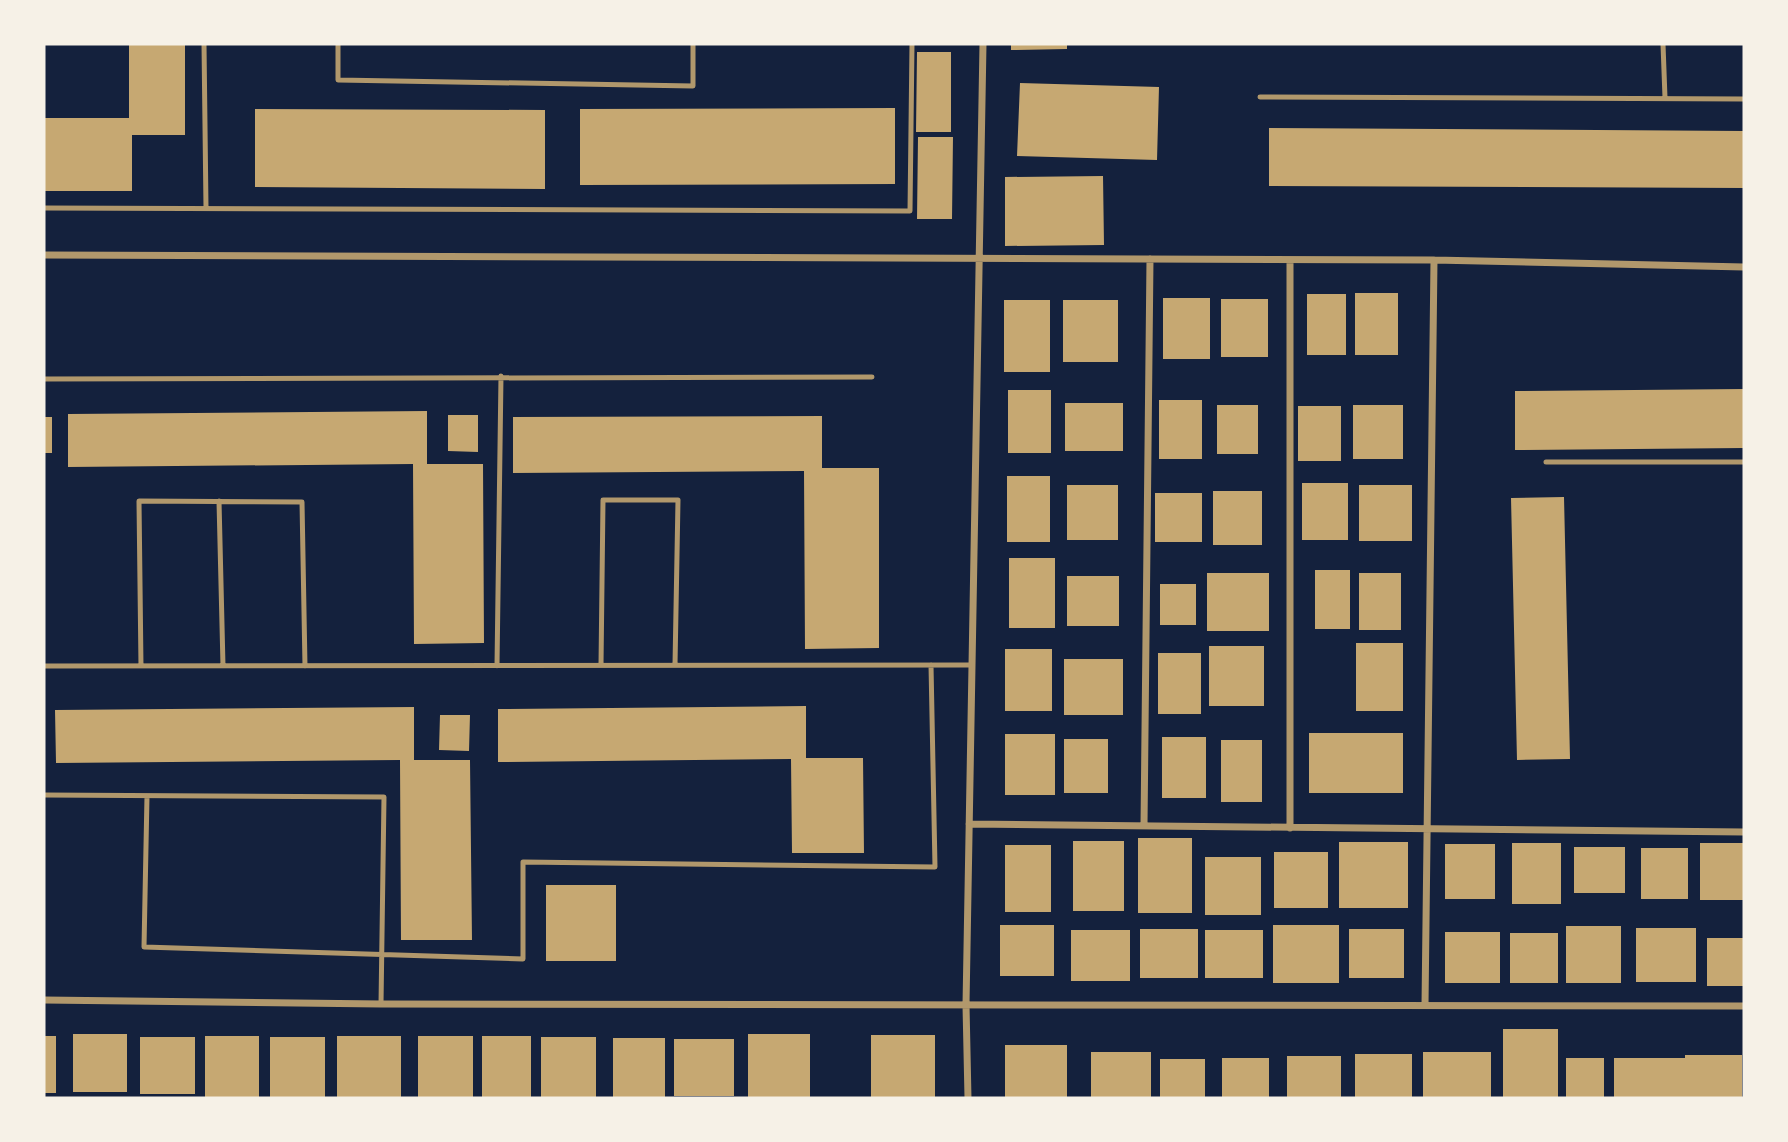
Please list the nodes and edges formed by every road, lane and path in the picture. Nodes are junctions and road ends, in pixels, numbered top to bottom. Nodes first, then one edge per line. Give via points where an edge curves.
1 (204, 44) edge
2 (338, 44) edge
3 (693, 44) edge
4 (912, 44) edge
5 (983, 44) edge
6 (1663, 44) edge
7 (1260, 97) dead end
8 (1665, 99) junction
9 (1744, 99) edge
10 (44, 208) edge
11 (206, 208) junction
12 (44, 255) edge
13 (979, 259) junction
14 (1150, 259) junction
15 (1290, 260) junction
16 (1434, 260) junction
17 (1744, 267) edge
18 (501, 376) junction
19 (872, 377) dead end
20 (44, 379) edge
21 (1546, 462) dead end
22 (1744, 462) edge
23 (219, 501) junction
24 (601, 665) junction
25 (675, 665) junction
26 (930, 665) junction
27 (972, 665) junction
28 (44, 666) edge
29 (141, 666) junction
30 (223, 666) junction
31 (305, 666) junction
32 (497, 666) junction
33 (44, 795) edge
34 (147, 796) junction
35 (970, 824) junction
36 (1144, 826) junction
37 (1290, 828) junction
38 (1427, 829) junction
39 (1744, 832) edge
40 (381, 954) junction
41 (44, 1000) edge
42 (380, 1004) junction
43 (967, 1005) junction
44 (1425, 1005) junction
45 (1744, 1006) edge
46 (968, 1098) edge

1 - 11 lane
2 - 3 lane via 338,80 693,86
4 - 11 lane via 910,211
5 - 13 street
6 - 8 lane
7 - 8 lane
8 - 9 lane
10 - 11 lane
12 - 13 street
13 - 14 street
13 - 27 street
14 - 15 street
14 - 36 street
15 - 16 street
15 - 37 street
16 - 17 street
16 - 38 street
18 - 19 lane
18 - 20 lane
18 - 32 lane
21 - 22 lane
23 - 29 lane via 139,501
23 - 30 lane
23 - 31 lane via 302,502
24 - 25 lane
24 - 25 lane via 603,500 678,500
24 - 32 lane
25 - 26 lane
26 - 27 lane
26 - 40 lane via 935,867 523,862 523,958
27 - 35 street
28 - 29 lane
29 - 30 lane
30 - 31 lane
31 - 32 lane
33 - 34 lane
34 - 40 lane via 144,947
34 - 40 lane via 383,797
35 - 36 street
35 - 43 street
36 - 37 street
37 - 38 street
38 - 39 street
38 - 44 street
40 - 42 lane
41 - 42 street
42 - 43 street
43 - 44 street
43 - 46 street
44 - 45 street

